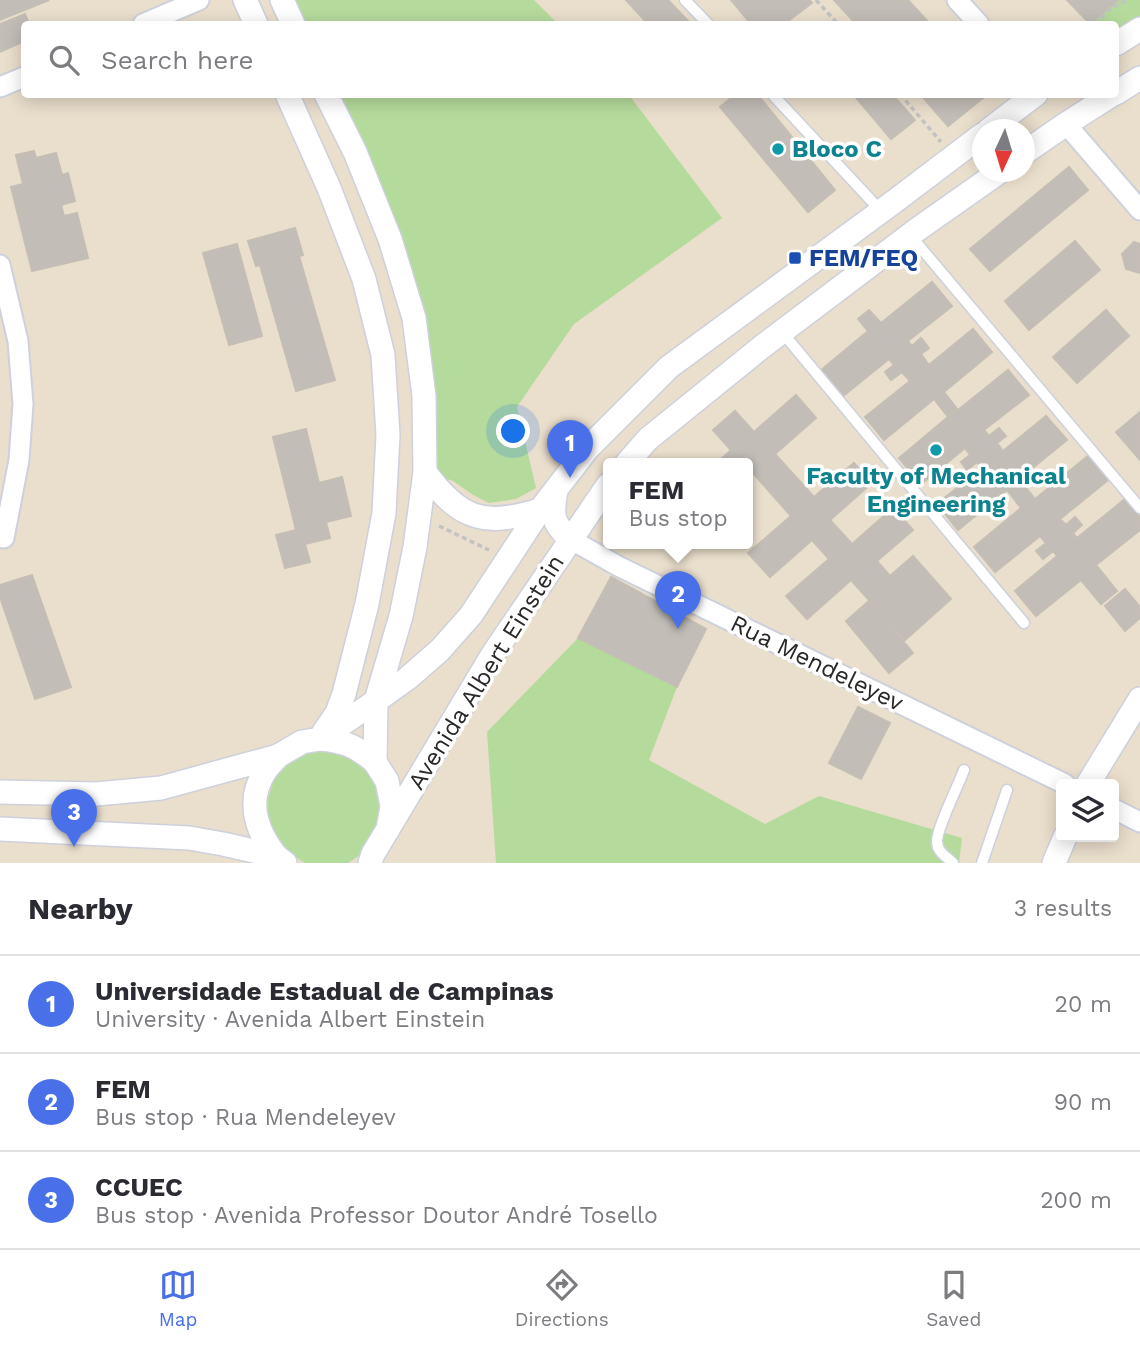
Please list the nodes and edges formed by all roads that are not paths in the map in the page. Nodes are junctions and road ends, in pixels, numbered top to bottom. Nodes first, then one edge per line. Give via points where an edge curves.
1 (199, 0) edge
2 (245, 0) edge
3 (282, 0) edge
4 (685, 0) edge
5 (957, 0) edge
6 (150, 21) edge
7 (255, 21) edge
8 (292, 21) edge
9 (705, 21) edge
10 (976, 21) edge
11 (1140, 29) edge
12 (1119, 42) edge
13 (21, 78) edge
14 (1140, 78) edge
15 (0, 87) edge
16 (1119, 91) edge
17 (289, 98) edge
18 (328, 98) edge
19 (776, 98) edge
20 (1031, 98) edge
21 (1108, 98) edge
22 (1003, 119) edge
23 (1066, 124) junction
24 (972, 143) edge
25 (1035, 145) edge
26 (985, 182) edge
27 (1140, 210) edge
28 (881, 211) junction
29 (910, 235) junction
30 (0, 265) edge
31 (781, 332) junction
32 (631, 458) edge
33 (425, 472) junction
34 (556, 490) junction
35 (603, 492) edge
36 (1140, 508) edge
37 (540, 510) junction
38 (4, 538) dead end
39 (570, 539) junction
40 (1024, 623) dead end
41 (1140, 699) edge
42 (376, 701) junction
43 (320, 739) junction
44 (278, 755) junction
45 (375, 762) junction
46 (964, 770) dead end
47 (1091, 779) edge
48 (1056, 780) edge
49 (1007, 790) dead end
50 (0, 792) edge
51 (1119, 811) edge
52 (1140, 822) edge
53 (0, 829) edge
54 (388, 829) junction
55 (1063, 842) edge
56 (368, 860) edge
57 (279, 861) edge
58 (953, 863) edge
59 (982, 863) edge
60 (1054, 863) edge

1 - 6 street
2 - 7 street
3 - 8 street
4 - 9 lane
5 - 10 street
11 - 12 street
13 - 15 street
14 - 16 street
17 - 43 street via 364,279 383,355 388,435 384,513 368,604 344,694
18 - 33 street via 390,239 414,318 424,396
19 - 28 lane
20 - 22 street
21 - 23 street
23 - 25 street
23 - 27 street
24 - 28 street, Avenida Albert Einstein
26 - 29 street
28 - 34 street, Avenida Albert Einstein via 669,367 588,448
29 - 31 street
29 - 36 lane
30 - 38 street via 18,341 23,404 19,460
31 - 32 street via 648,439
31 - 40 lane
33 - 37 street via 456,507 474,516 516,517
33 - 42 street via 401,616
34 - 37 street, Avenida Albert Einstein
34 - 39 street via 552,514
35 - 39 street, Avenida Albert Einstein
37 - 42 street, Avenida Albert Einstein via 471,615 440,650
39 - 48 street, Rua Mendeleyev
39 - 54 street, Avenida Albert Einstein via 493,654
41 - 47 street
42 - 43 street, Avenida Albert Einstein
42 - 45 street
43 - 44 street, Avenida Albert Einstein via 302,742
43 - 45 street via 360,749
44 - 50 street, Avenida Albert Einstein via 161,788 96,794
44 - 57 street via 263,774 256,795 256,822
45 - 54 street via 387,781 392,806
46 - 58 lane via 937,841
49 - 59 lane
51 - 52 street
53 - 57 street via 190,838
54 - 56 street, Avenida Albert Einstein
55 - 60 street

